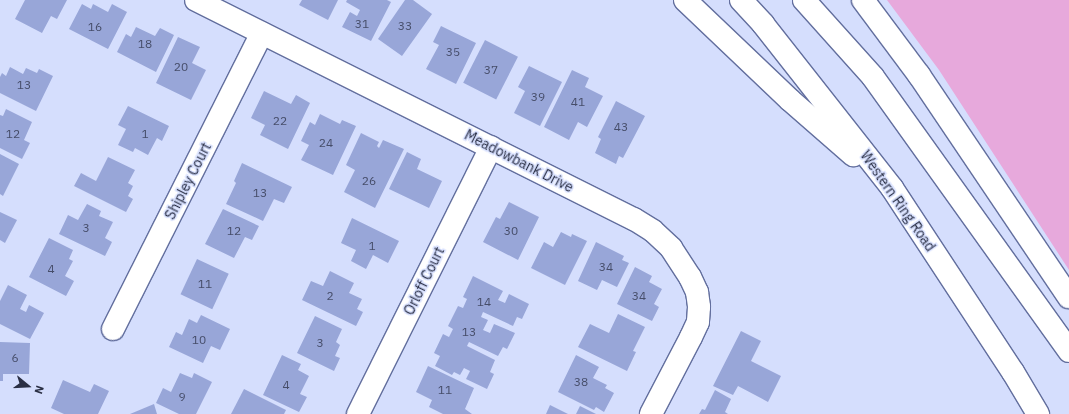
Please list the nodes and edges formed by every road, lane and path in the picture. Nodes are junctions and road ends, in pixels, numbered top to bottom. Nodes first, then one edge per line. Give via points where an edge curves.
1 (196, 0) edge
2 (684, 0) edge
3 (741, 0) edge
4 (804, 0) edge
5 (863, 0) edge
6 (262, 33) junction
7 (491, 147) junction
8 (892, 188) junction
9 (1069, 297) edge
10 (113, 329) dead end
11 (1069, 351) edge
12 (358, 414) edge
13 (651, 414) edge
14 (1038, 414) edge

1 - 6 main road, Meadowbank Drive
2 - 8 main road via 790,100
3 - 8 main road, Western Ring Road via 763,24
4 - 11 main road via 873,77
5 - 9 main road via 919,75
6 - 7 main road, Meadowbank Drive
6 - 10 main road, Shipley Court
7 - 12 main road, Orloff Court
7 - 13 main road, Meadowbank Drive via 653,231 671,248 690,276 697,292 698,322
8 - 14 main road, Western Ring Road

